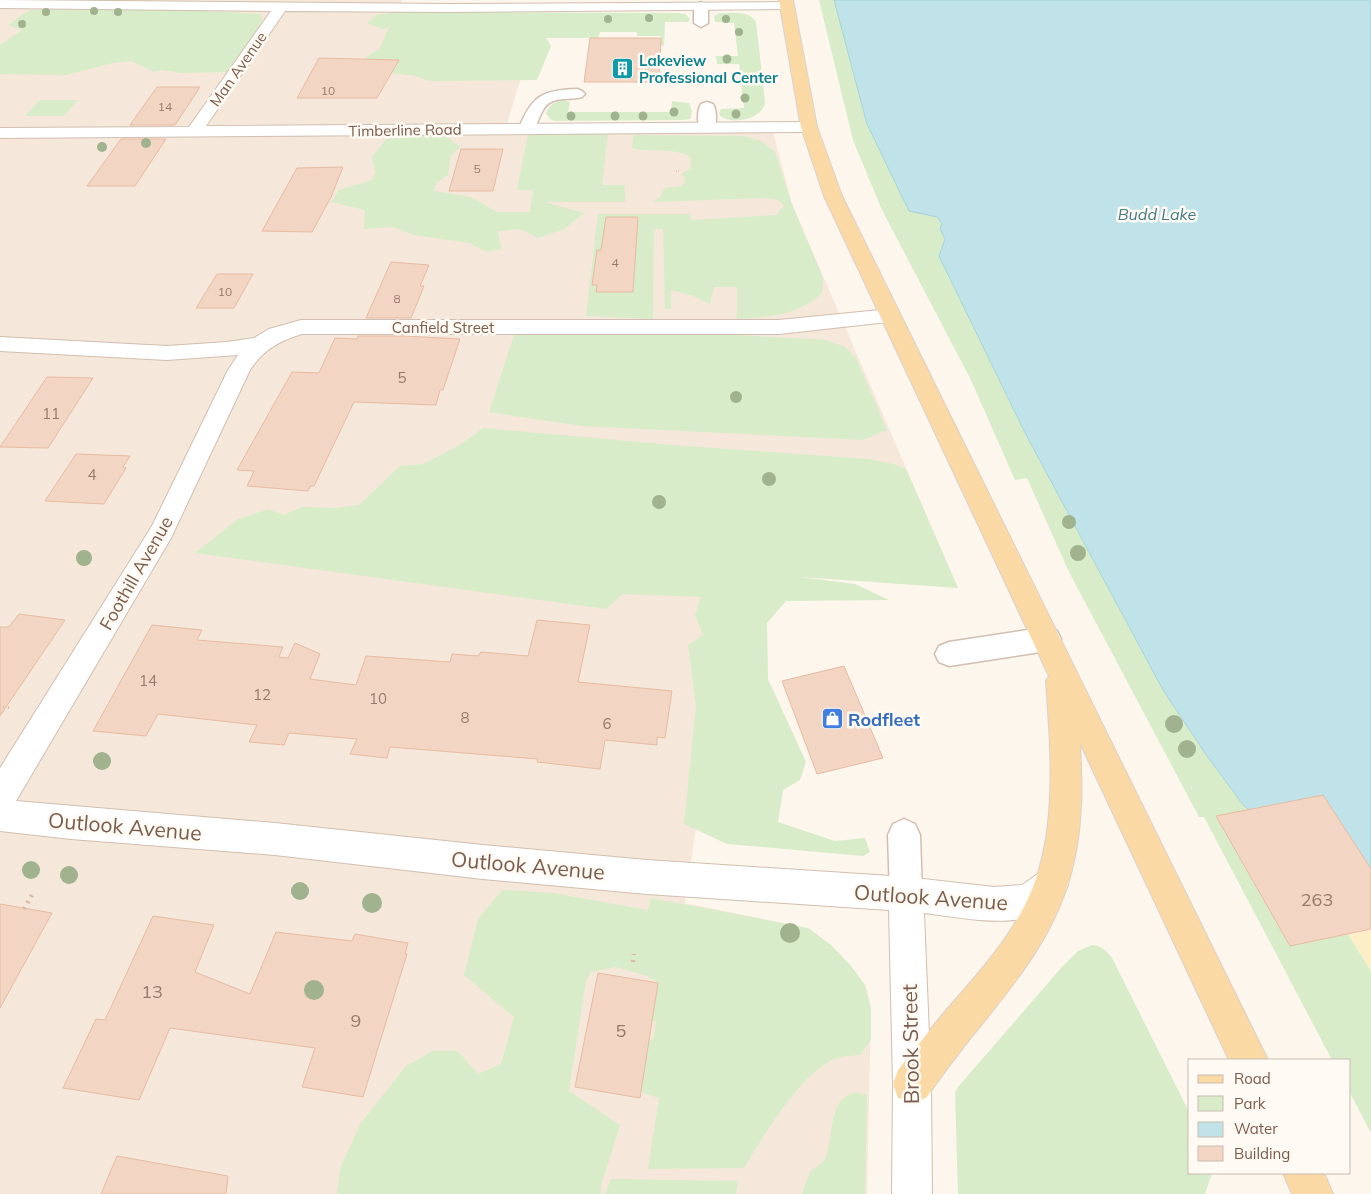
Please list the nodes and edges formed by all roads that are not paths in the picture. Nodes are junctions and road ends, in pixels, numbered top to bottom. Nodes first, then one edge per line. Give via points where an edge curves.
1 (786, 3) edge
2 (0, 4) edge
3 (450, 4) edge
4 (554, 4) edge
5 (701, 6) junction
6 (281, 7) junction
7 (701, 23) dead end
8 (577, 94) dead end
9 (707, 107) dead end
10 (809, 127) junction
11 (527, 128) junction
12 (707, 128) junction
13 (194, 131) junction
14 (0, 133) edge
15 (890, 316) junction
16 (0, 344) edge
17 (260, 344) junction
18 (1054, 653) junction
19 (949, 654) dead end
20 (0, 797) edge
21 (0, 815) edge
22 (904, 835) dead end
23 (1051, 885) junction
24 (906, 894) junction
25 (1249, 1059) edge
26 (912, 1084) junction
27 (1303, 1174) edge
28 (912, 1194) edge
29 (1313, 1194) edge

1 - 5 street
1 - 10 main road
2 - 6 street
3 - 4 street
3 - 6 street
4 - 5 street
5 - 7 lane
6 - 13 street, Man Avenue
8 - 11 lane via 546,97 535,108
9 - 12 lane
10 - 12 street, Timberline Road
10 - 15 main road via 833,196
11 - 12 street, Timberline Road
11 - 13 street, Timberline Road
13 - 14 street, Timberline Road
15 - 17 street, Canfield Street via 779,327 301,327 277,334
15 - 18 main road
16 - 17 street, Canfield Street via 167,353
17 - 20 street, Foothill Avenue via 239,370 162,531
18 - 19 lane
18 - 23 main road via 1066,753 1062,835
18 - 25 main road
21 - 24 street, Outlook Avenue via 647,877
22 - 24 lane
23 - 24 street, Outlook Avenue via 1028,901 1014,904
23 - 26 main road via 1020,947
24 - 26 street, Brook Street
26 - 28 street, Brook Street
27 - 29 main road

